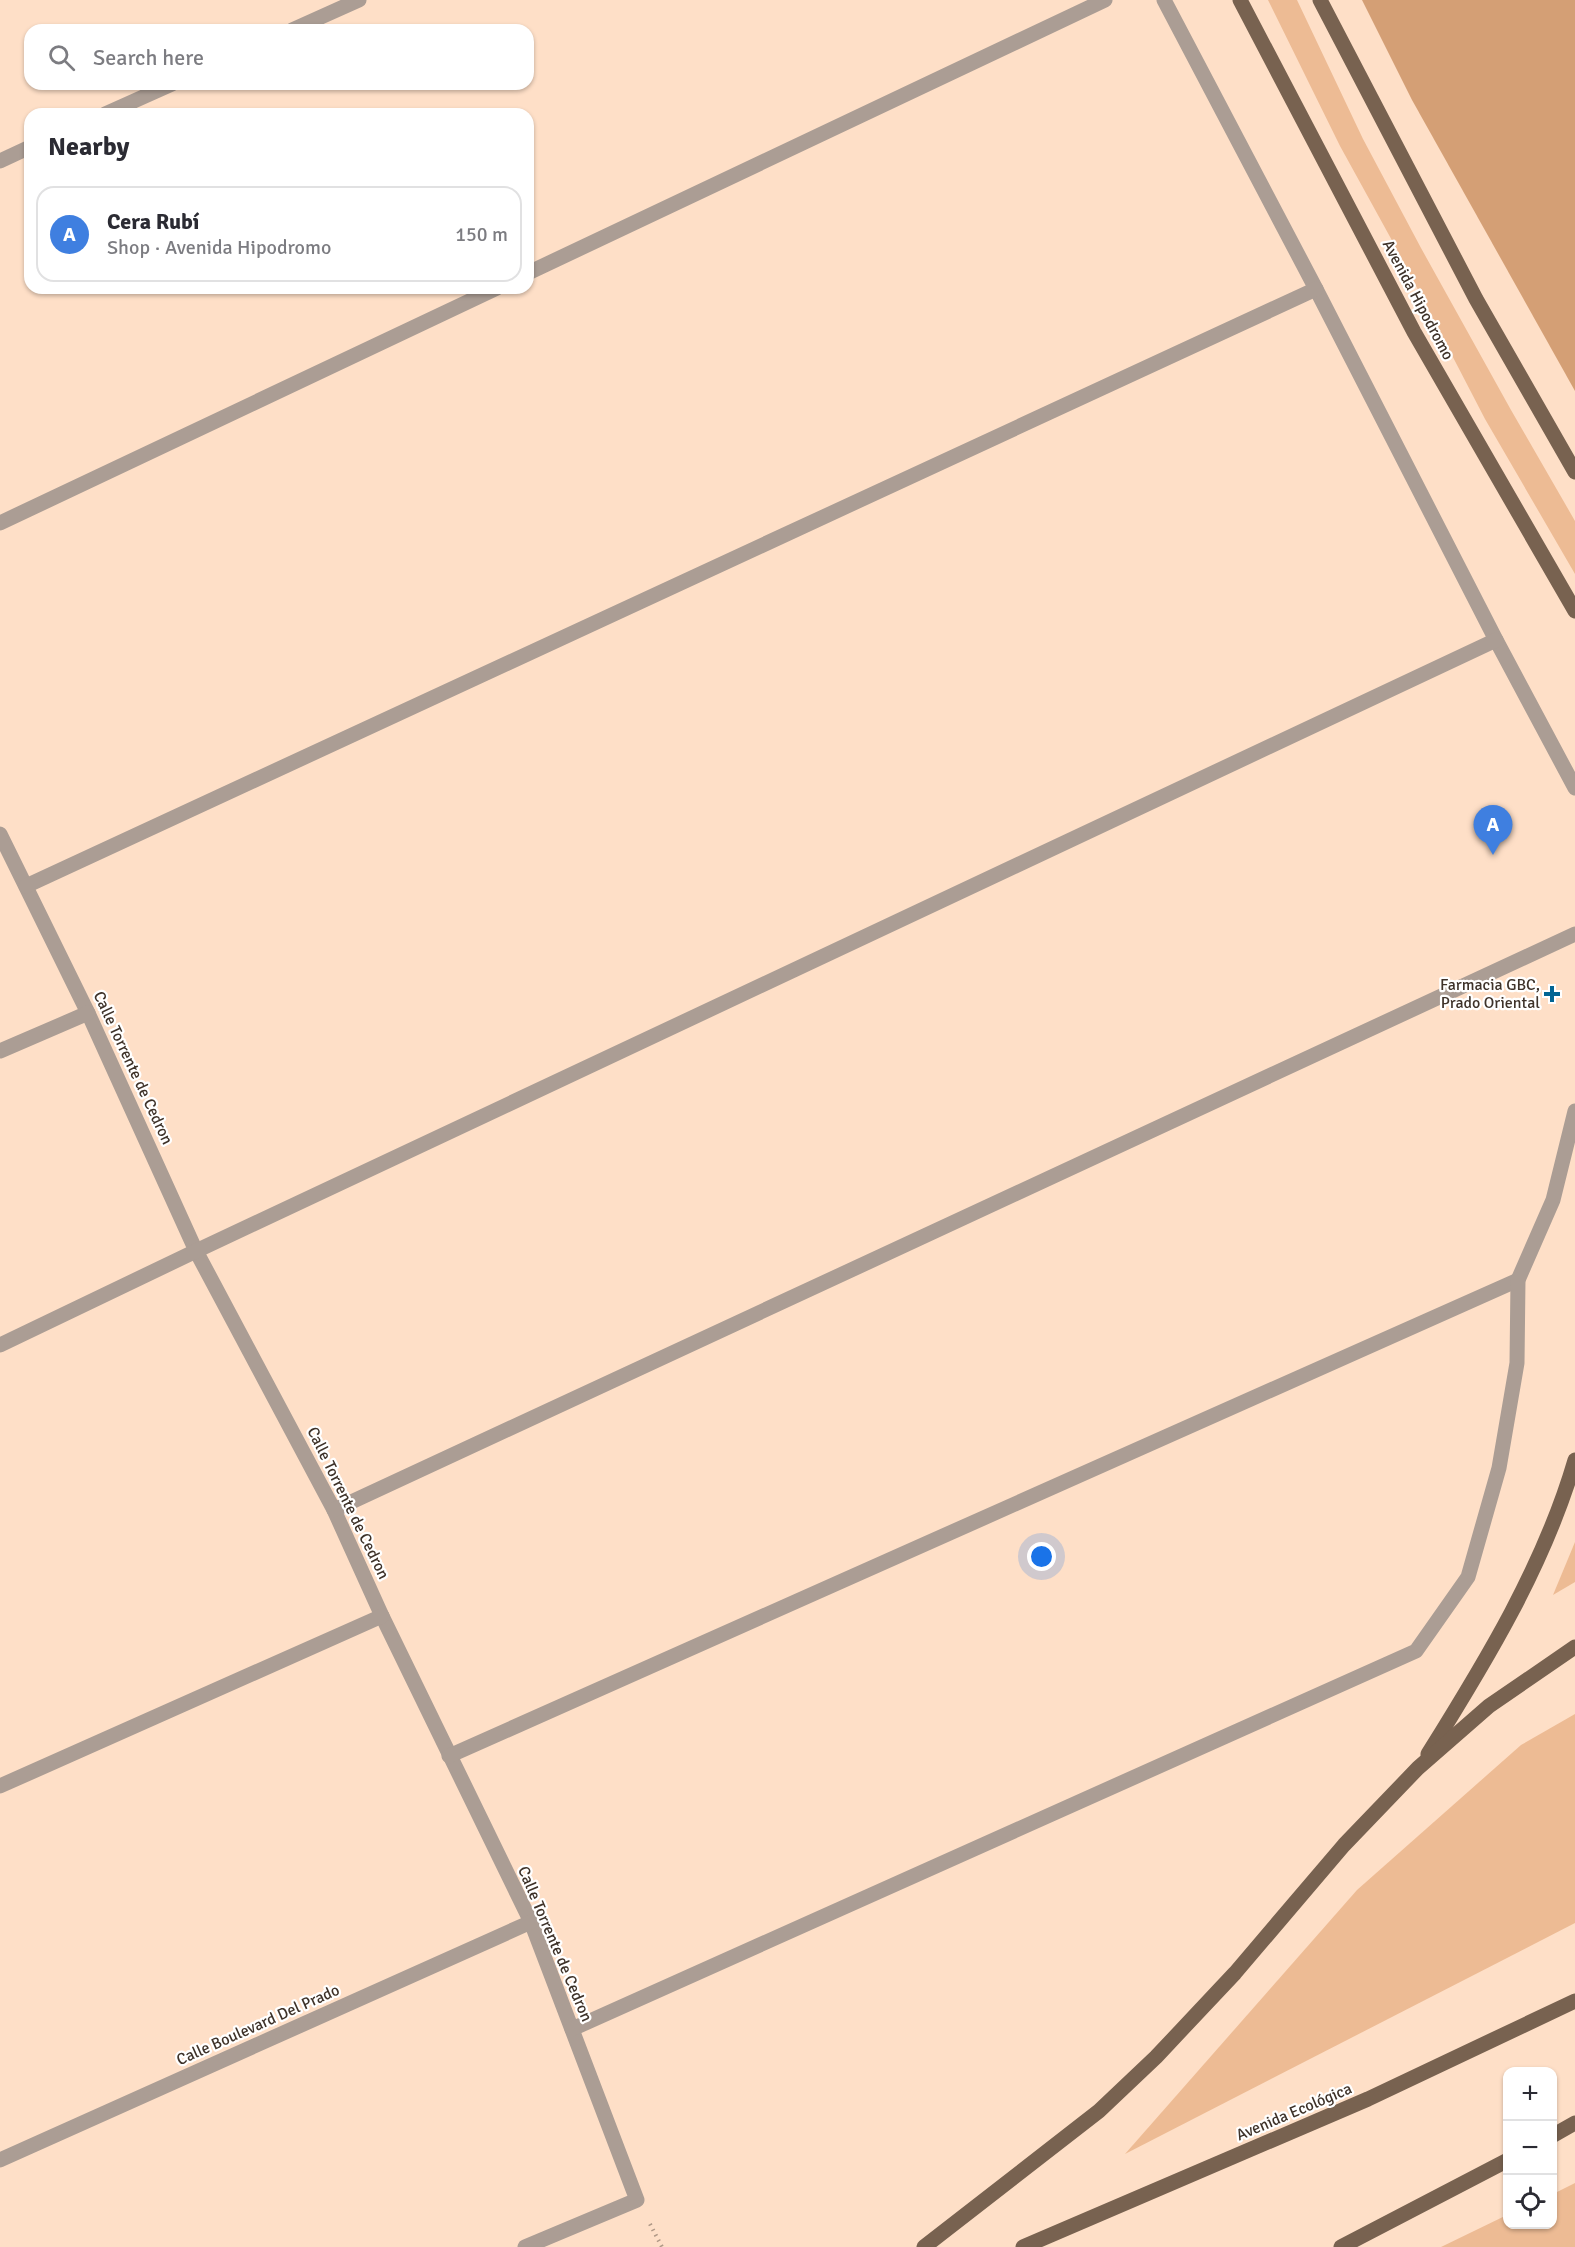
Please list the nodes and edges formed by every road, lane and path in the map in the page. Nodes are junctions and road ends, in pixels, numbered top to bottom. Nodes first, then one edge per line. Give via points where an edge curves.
1 (359, 0) edge
2 (1106, 0) edge
3 (1164, 0) edge
4 (1240, 0) edge
5 (1320, 0) edge
6 (305, 24) edge
7 (159, 90) edge
8 (118, 108) edge
9 (24, 150) edge
10 (0, 161) edge
11 (534, 270) edge
12 (1316, 289) junction
13 (484, 294) edge
14 (1575, 472) edge
15 (0, 523) edge
16 (1575, 611) edge
17 (1496, 640) junction
18 (1575, 788) edge
19 (0, 834) edge
20 (27, 886) junction
21 (1575, 934) edge
22 (88, 1013) junction
23 (0, 1051) edge
24 (1575, 1111) edge
25 (196, 1251) junction
26 (1518, 1280) junction
27 (0, 1345) edge
28 (1575, 1460) edge
29 (334, 1510) junction
30 (382, 1616) junction
31 (1575, 1647) edge
32 (449, 1756) junction
33 (1418, 1768) junction
34 (0, 1786) edge
35 (531, 1922) junction
36 (1575, 2001) edge
37 (572, 2029) junction
38 (1575, 2123) edge
39 (1557, 2133) edge
40 (0, 2160) edge
41 (1503, 2163) edge
42 (525, 2247) edge
43 (924, 2247) edge
44 (1023, 2247) edge
45 (1341, 2247) edge

1 - 6 street
2 - 11 street
3 - 12 street
4 - 16 main road, Avenida Hipodromo via 1414,332
5 - 14 main road via 1476,299
7 - 8 street
9 - 10 street
12 - 17 street
12 - 20 street
13 - 15 street
17 - 18 street
17 - 25 street
19 - 20 street, Calle Torrente de Cedron
20 - 22 street, Calle Torrente de Cedron
21 - 29 street
22 - 23 street
22 - 25 street, Calle Torrente de Cedron
24 - 26 street via 1553,1200
25 - 27 street
25 - 29 street, Calle Torrente de Cedron
26 - 32 street
26 - 37 street via 1516,1363 1499,1468 1468,1577 1416,1651
28 - 33 main road via 1540,1555 1483,1665
29 - 30 street, Calle Torrente de Cedron
30 - 32 street, Calle Torrente de Cedron
30 - 34 street
31 - 33 main road via 1489,1706
32 - 35 street, Calle Torrente de Cedron
33 - 43 main road via 1344,1845 1235,1974 1156,2057 1099,2111
35 - 37 street, Calle Torrente de Cedron
35 - 40 street, Calle Boulevard Del Prado
36 - 44 main road, Avenida Ecológica via 1368,2100
37 - 42 street, Calle Torrente de Cedron via 637,2200
38 - 39 main road
41 - 45 main road

